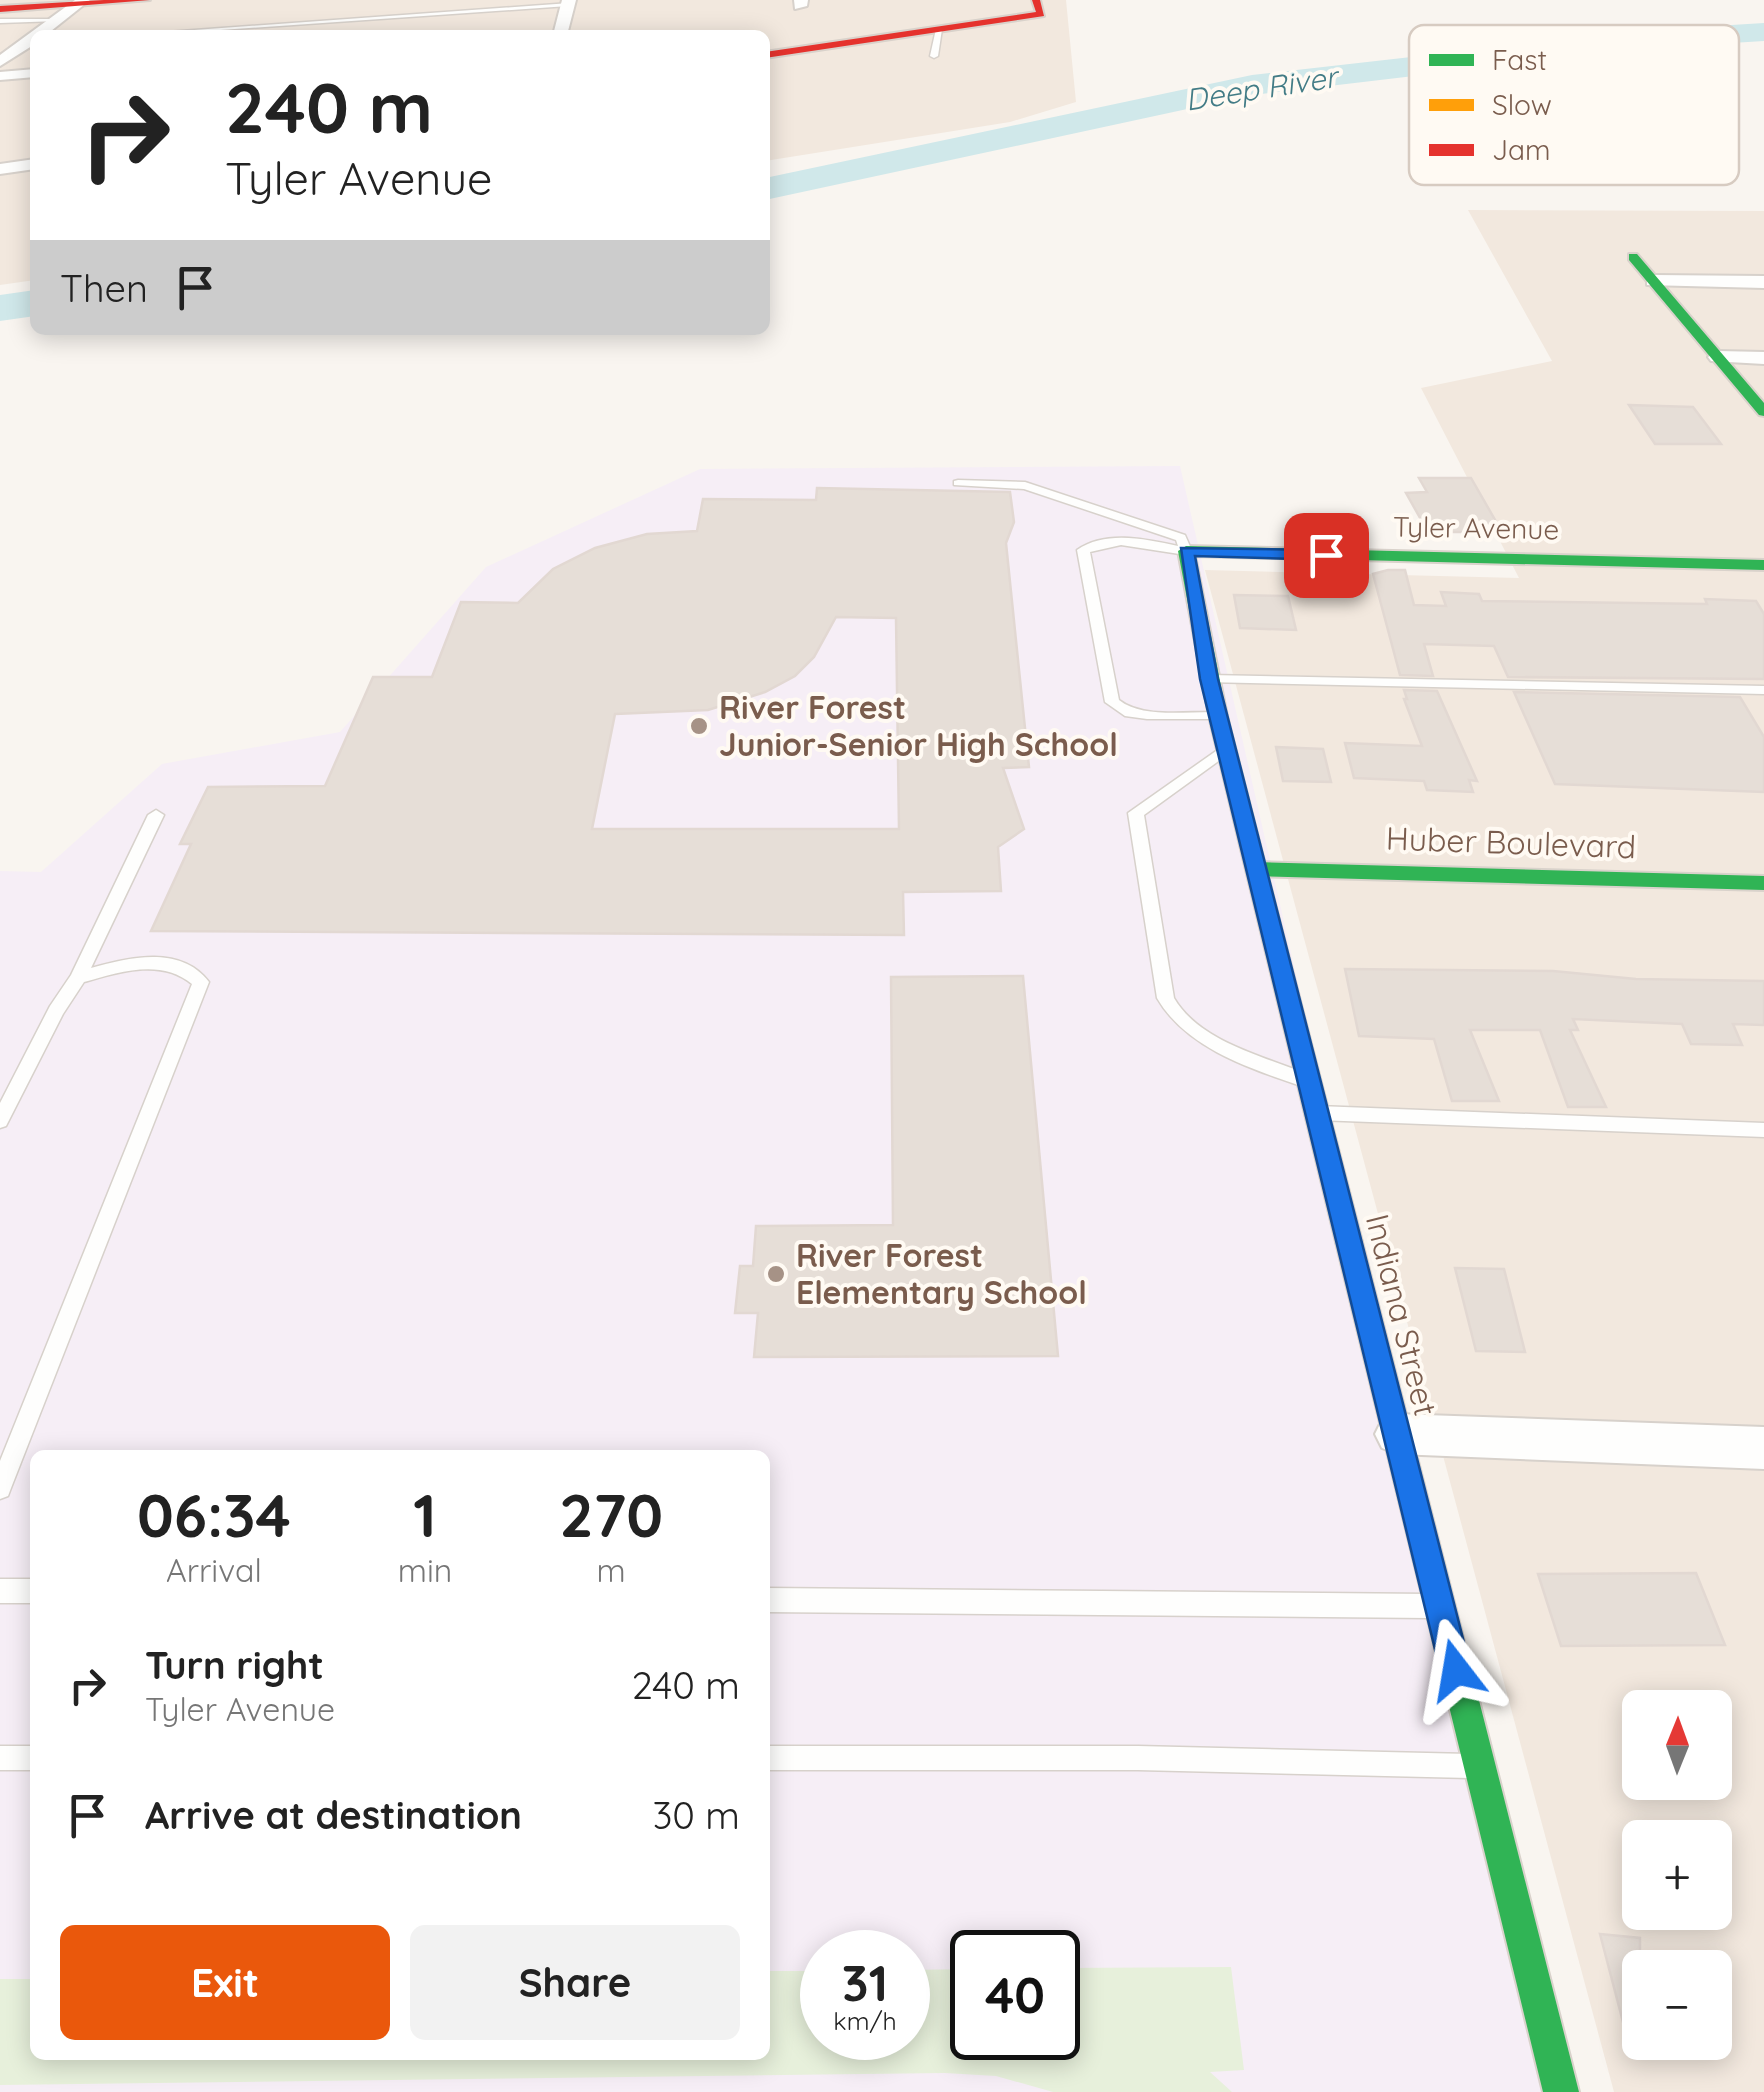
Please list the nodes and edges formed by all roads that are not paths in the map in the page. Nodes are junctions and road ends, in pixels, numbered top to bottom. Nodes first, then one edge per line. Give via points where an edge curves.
1 (146, 0) edge
2 (80, 2) edge
3 (568, 2) edge
4 (1038, 7) edge
5 (7, 15) edge
6 (56, 21) junction
7 (940, 29) junction
8 (44, 30) edge
9 (215, 30) edge
10 (561, 30) edge
11 (30, 41) edge
12 (770, 54) edge
13 (934, 56) dead end
14 (0, 62) edge
15 (30, 73) edge
16 (0, 76) edge
17 (30, 165) edge
18 (0, 169) edge
19 (1634, 257) dead end
20 (1654, 281) junction
21 (1764, 282) edge
22 (1718, 357) junction
23 (1764, 358) edge
24 (1764, 412) edge
25 (958, 484) dead end
26 (1186, 551) junction
27 (1764, 565) edge
28 (1209, 679) junction
29 (1764, 690) edge
30 (1218, 716) junction
31 (1227, 749) junction
32 (156, 815) dead end
33 (1256, 869) junction
34 (1764, 882) edge
35 (78, 978) junction
36 (1310, 1082) junction
37 (1317, 1113) junction
38 (0, 1121) edge
39 (1764, 1130) edge
40 (1398, 1434) junction
41 (1764, 1448) edge
42 (0, 1488) edge
43 (0, 1591) edge
44 (30, 1592) edge
45 (770, 1600) edge
46 (1440, 1606) junction
47 (0, 1758) edge
48 (30, 1758) edge
49 (770, 1758) edge
50 (1480, 1766) junction
51 (1561, 2092) edge

1 - 2 street
2 - 5 street
2 - 6 street
3 - 9 lane
3 - 10 street
4 - 7 street
5 - 6 lane
6 - 8 street
7 - 12 street
7 - 13 lane
11 - 14 street
15 - 16 street
17 - 18 street
19 - 20 street
20 - 21 street
20 - 22 street
22 - 23 street
22 - 24 street
25 - 26 lane via 1025,486 1180,538
26 - 27 street, Tyler Avenue
26 - 28 street, Indiana Street
26 - 30 lane via 1128,541 1083,550 1108,694 1125,712
28 - 29 lane
28 - 30 street, Indiana Street
30 - 31 street, Indiana Street
31 - 33 street, Indiana Street
31 - 36 lane via 1136,813 1166,998 1198,1034
32 - 35 lane
33 - 34 street, Huber Boulevard
33 - 36 street, Indiana Street
35 - 38 lane
35 - 42 lane via 163,962 190,970 201,982
36 - 37 street, Indiana Street
37 - 39 lane
37 - 40 street, Indiana Street
40 - 41 street
40 - 46 street, Indiana Street
43 - 44 lane
45 - 46 lane
46 - 50 street, Indiana Street
47 - 48 lane
49 - 50 lane
50 - 51 street, Indiana Street

